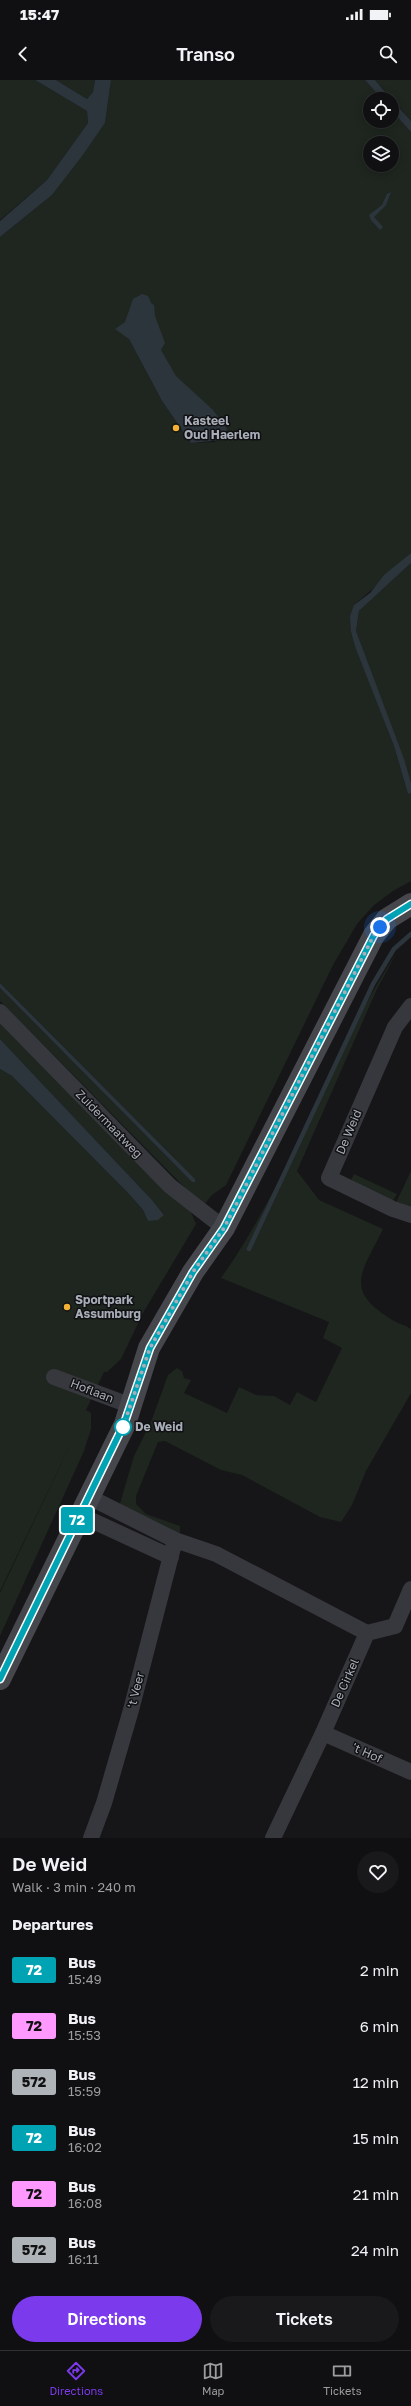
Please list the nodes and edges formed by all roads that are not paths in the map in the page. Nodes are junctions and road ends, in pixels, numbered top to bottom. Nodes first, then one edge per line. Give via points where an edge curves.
1 (411, 904) edge
2 (411, 1006) edge
3 (0, 1012) edge
4 (411, 1215) edge
5 (224, 1228) junction
6 (54, 1377) dead end
7 (129, 1405) junction
8 (84, 1506) junction
9 (175, 1540) junction
10 (171, 1558) junction
11 (411, 1589) edge
12 (367, 1632) junction
13 (0, 1679) edge
14 (323, 1733) junction
15 (411, 1772) edge
16 (91, 1838) edge
17 (273, 1838) edge

1 - 5 main road, Hoflaan via 387,919 374,935
2 - 4 street, De Weid via 395,1027 329,1178
3 - 5 street, Zuidermaatweg via 170,1186
5 - 7 main road, Hoflaan via 193,1272 150,1348
6 - 7 street, Hoflaan
7 - 8 main road, Hoflaan via 124,1424
8 - 9 street
8 - 10 street
8 - 13 main road, Hoflaan
9 - 10 street, 't Veer
9 - 12 street via 216,1554
10 - 16 street, 't Veer via 125,1732
11 - 12 street via 396,1626
12 - 14 street, De Cirkel
14 - 15 street, 't Hof
14 - 17 street

